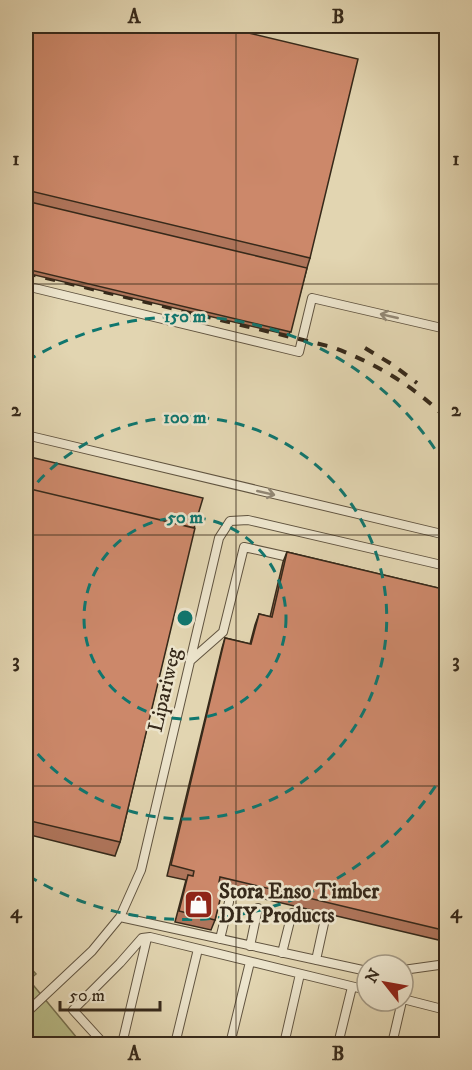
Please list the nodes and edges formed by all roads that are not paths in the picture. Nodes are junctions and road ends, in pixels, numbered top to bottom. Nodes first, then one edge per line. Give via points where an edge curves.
1 (26, 286) edge
2 (447, 329) edge
3 (26, 435) edge
4 (447, 536) edge
5 (300, 560) edge
6 (447, 566) edge
7 (190, 661) junction
8 (229, 902) dead end
9 (258, 908) dead end
10 (292, 913) dead end
11 (120, 917) junction
12 (325, 920) dead end
13 (147, 938) junction
14 (220, 939) junction
15 (250, 946) junction
16 (198, 949) junction
17 (282, 953) junction
18 (316, 960) junction
19 (250, 962) junction
20 (447, 964) edge
21 (355, 968) edge
22 (415, 968) edge
23 (300, 974) junction
24 (352, 987) junction
25 (355, 988) edge
26 (415, 1003) edge
27 (447, 1010) edge
28 (26, 1013) edge
29 (399, 1013) edge
30 (104, 1044) edge
31 (122, 1044) edge
32 (175, 1044) edge
33 (230, 1044) edge
34 (284, 1044) edge
35 (338, 1044) edge
36 (392, 1044) edge

2 -> 1 lane via 312,298 299,352
3 -> 4 lane
5 - 7 lane via 244,546 223,632
6 - 7 lane, Lipariweg via 248,519 230,521 219,538
7 - 11 lane, Lipariweg via 141,870
8 - 14 lane
9 - 15 lane
10 - 17 lane
11 - 14 lane
11 - 28 lane, Lipariweg via 92,951
12 - 18 lane
13 - 16 lane
13 - 30 lane via 141,938 73,1010
13 - 31 lane
14 - 15 lane
15 - 17 lane
16 - 19 lane
16 - 32 lane
17 - 18 lane
18 - 21 lane
19 - 23 lane
19 - 33 lane
20 - 22 lane
23 - 24 lane
23 - 34 lane
24 - 25 lane
24 - 35 lane
26 - 27 lane
29 - 36 lane

